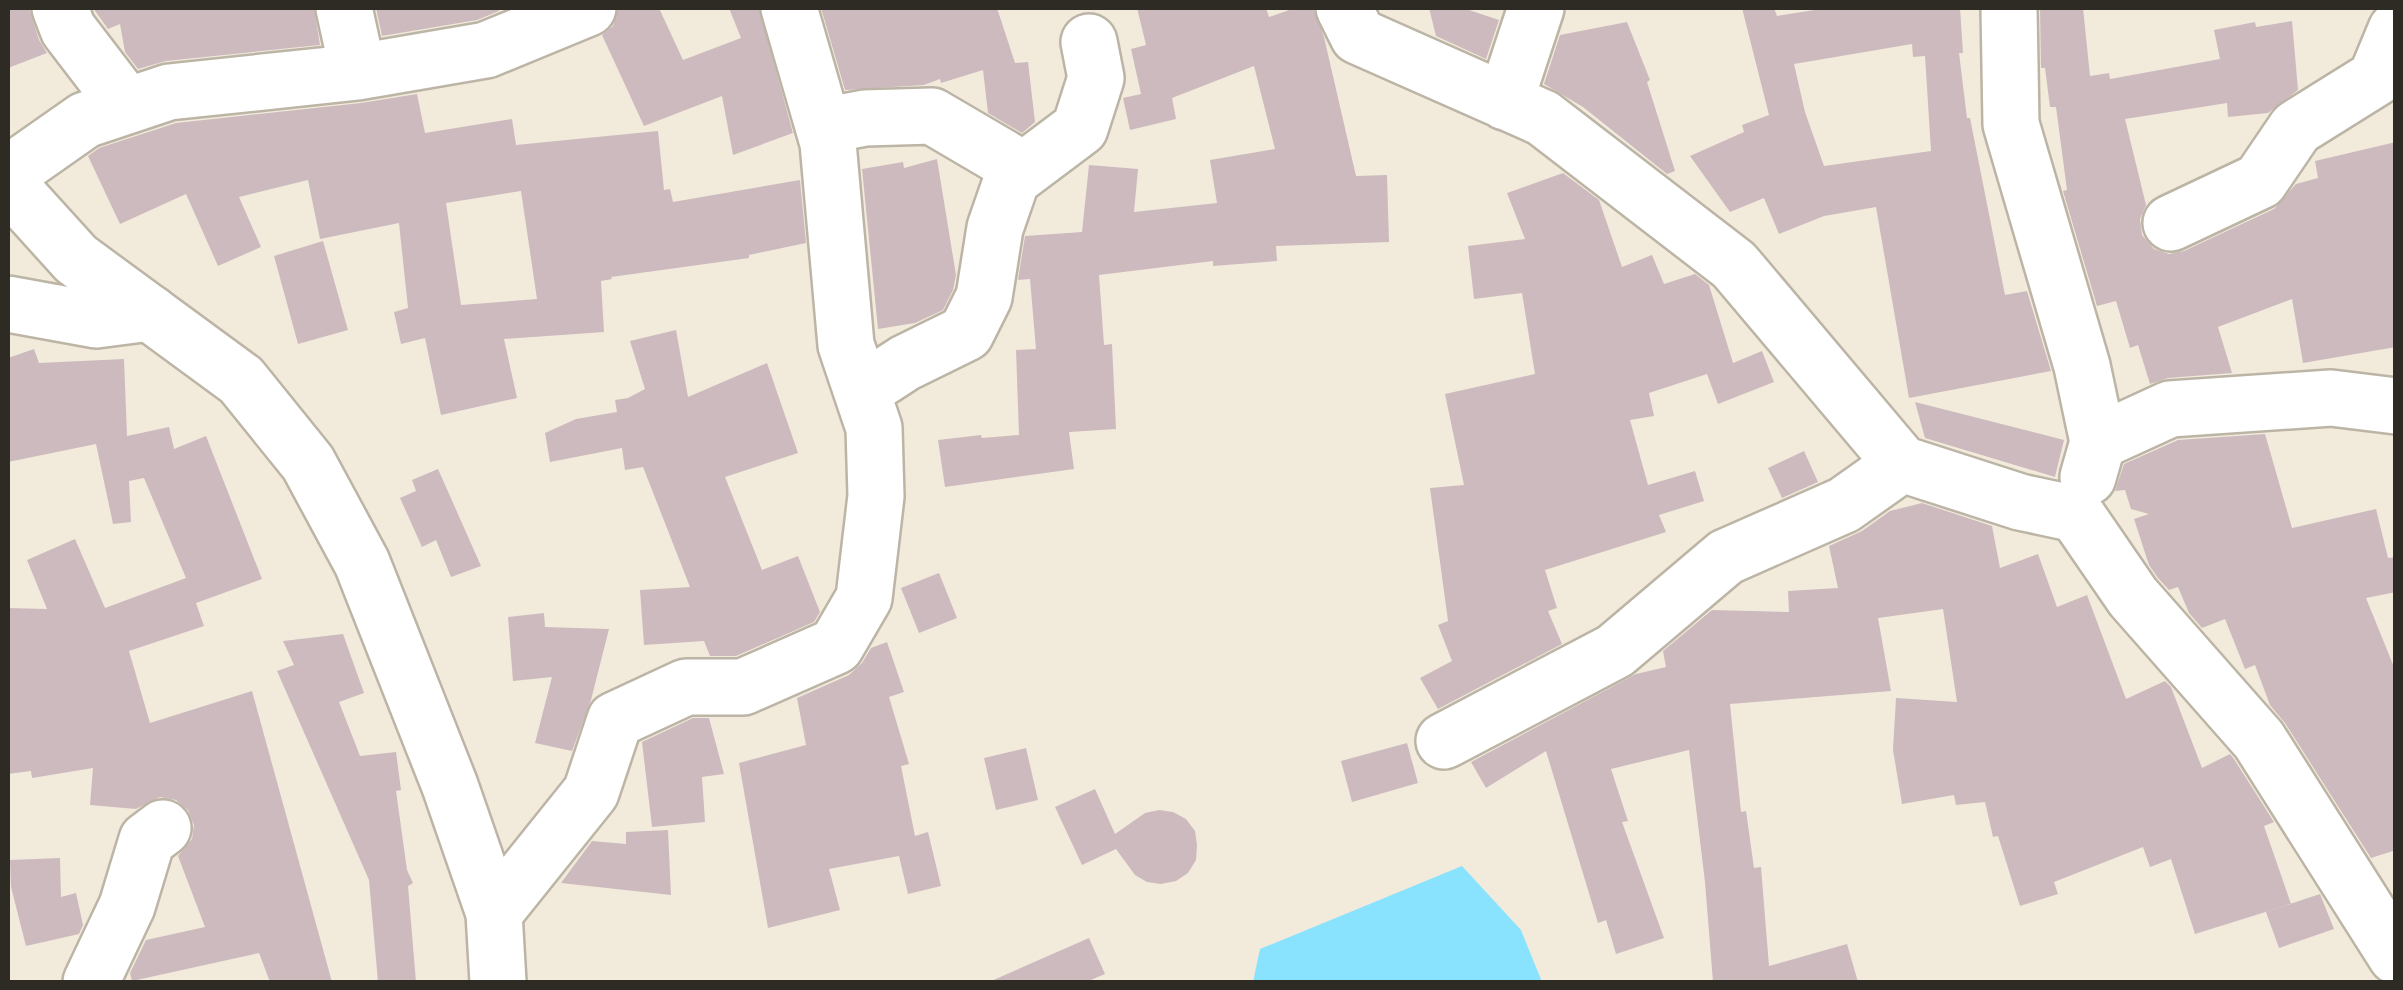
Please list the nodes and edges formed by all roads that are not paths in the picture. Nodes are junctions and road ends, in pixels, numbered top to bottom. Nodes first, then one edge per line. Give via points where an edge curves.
1 (60, 8) edge
2 (344, 8) edge
3 (588, 8) edge
4 (790, 8) edge
5 (1344, 8) edge
6 (1536, 8) edge
7 (2009, 8) edge
8 (2396, 30) edge
9 (1089, 42) dead end
10 (358, 72) junction
11 (1505, 102) junction
12 (127, 106) junction
13 (823, 126) junction
14 (1024, 170) junction
15 (8, 174) edge
16 (8, 184) edge
17 (2171, 223) dead end
18 (8, 304) edge
19 (150, 313) junction
20 (862, 391) junction
21 (2396, 406) edge
22 (2098, 442) junction
23 (1902, 464) junction
24 (2076, 514) junction
25 (1444, 742) dead end
26 (163, 828) dead end
27 (494, 913) junction
28 (2396, 956) edge
29 (91, 982) edge
30 (498, 982) edge

1 - 12 street via 68,29
2 - 10 street
3 - 10 street via 486,50
4 - 13 street
5 - 11 street via 1358,36
6 - 11 street
7 - 22 street via 2011,124
8 - 17 street via 2376,78 2296,128 2260,181
9 - 14 street via 1096,78 1080,128
10 - 12 street via 169,92
11 - 23 street via 1543,118 1734,265
12 - 15 street via 85,120
13 - 14 street via 932,116
13 - 20 street via 846,345
14 - 20 street via 1012,179 995,228 984,297 966,333
16 - 19 street via 76,259
18 - 19 street via 96,320
19 - 27 street via 241,380 308,463 362,563
20 - 27 street via 874,428 876,496 864,598 836,646 743,687 686,687 615,720 591,792
21 - 22 street via 2331,398 2170,408
22 - 24 street
23 - 24 street
23 - 25 street via 1844,505 1726,558 1615,651
24 - 28 street via 2133,597 2259,740
26 - 29 street via 147,840 127,906
27 - 30 street

